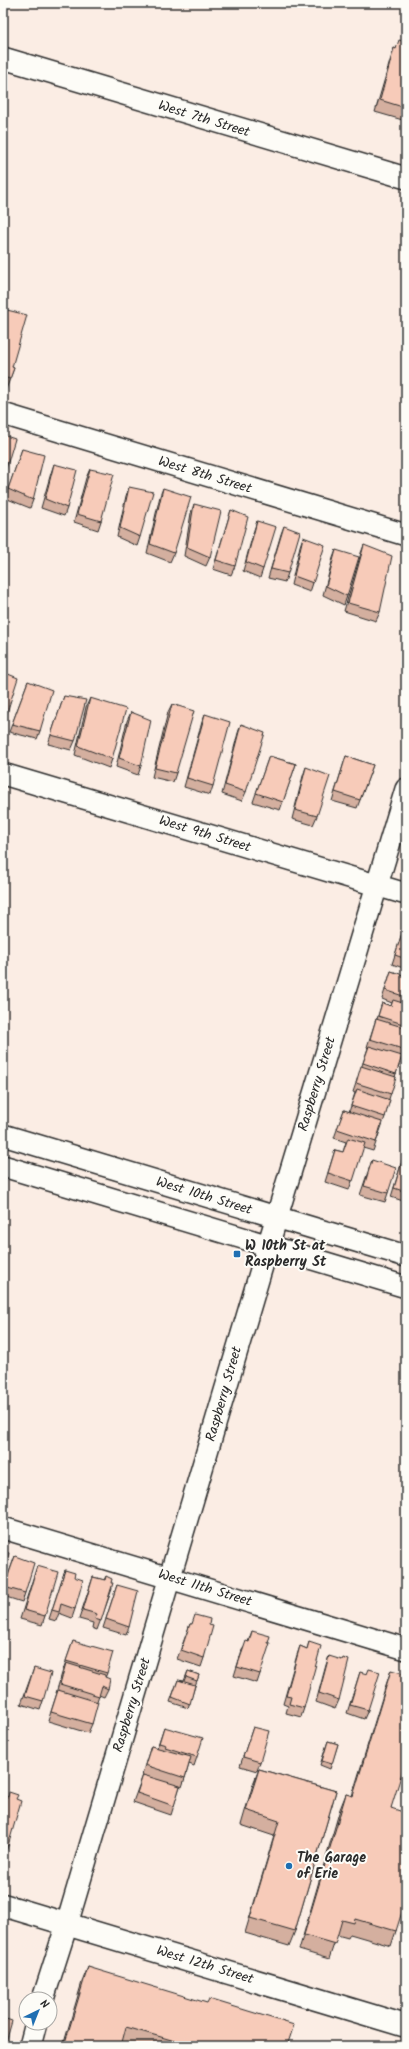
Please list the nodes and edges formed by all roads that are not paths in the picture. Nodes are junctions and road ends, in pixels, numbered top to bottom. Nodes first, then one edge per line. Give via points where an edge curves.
1 (3, 58) edge
2 (406, 178) edge
3 (3, 414) edge
4 (406, 535) edge
5 (3, 774) edge
6 (406, 789) edge
7 (377, 885) junction
8 (406, 894) edge
9 (3, 1135) edge
10 (3, 1166) edge
11 (277, 1218) junction
12 (268, 1246) junction
13 (406, 1256) edge
14 (406, 1287) edge
15 (3, 1528) edge
16 (170, 1578) junction
17 (406, 1649) edge
18 (3, 1905) edge
19 (67, 1924) junction
20 (46, 1991) edge
21 (406, 2026) edge
22 (34, 2031) edge
23 (30, 2046) edge

1 - 2 street, West 7th Street
3 - 4 street, West 8th Street
5 - 7 street, West 9th Street
6 - 7 street, Raspberry Street
7 - 8 street, West 9th Street
7 - 11 street, Raspberry Street
9 - 11 street, West 10th Street
10 - 12 street, West 10th Street
11 - 12 street, Raspberry Street
11 - 13 street, West 10th Street
12 - 14 street, West 10th Street
12 - 16 street, Raspberry Street
15 - 16 street, West 11th Street
16 - 17 street, West 11th Street
16 - 19 street, Raspberry Street
18 - 19 main road, West 12th Street
19 - 20 street, Raspberry Street
19 - 21 main road, West 12th Street
22 - 23 street

